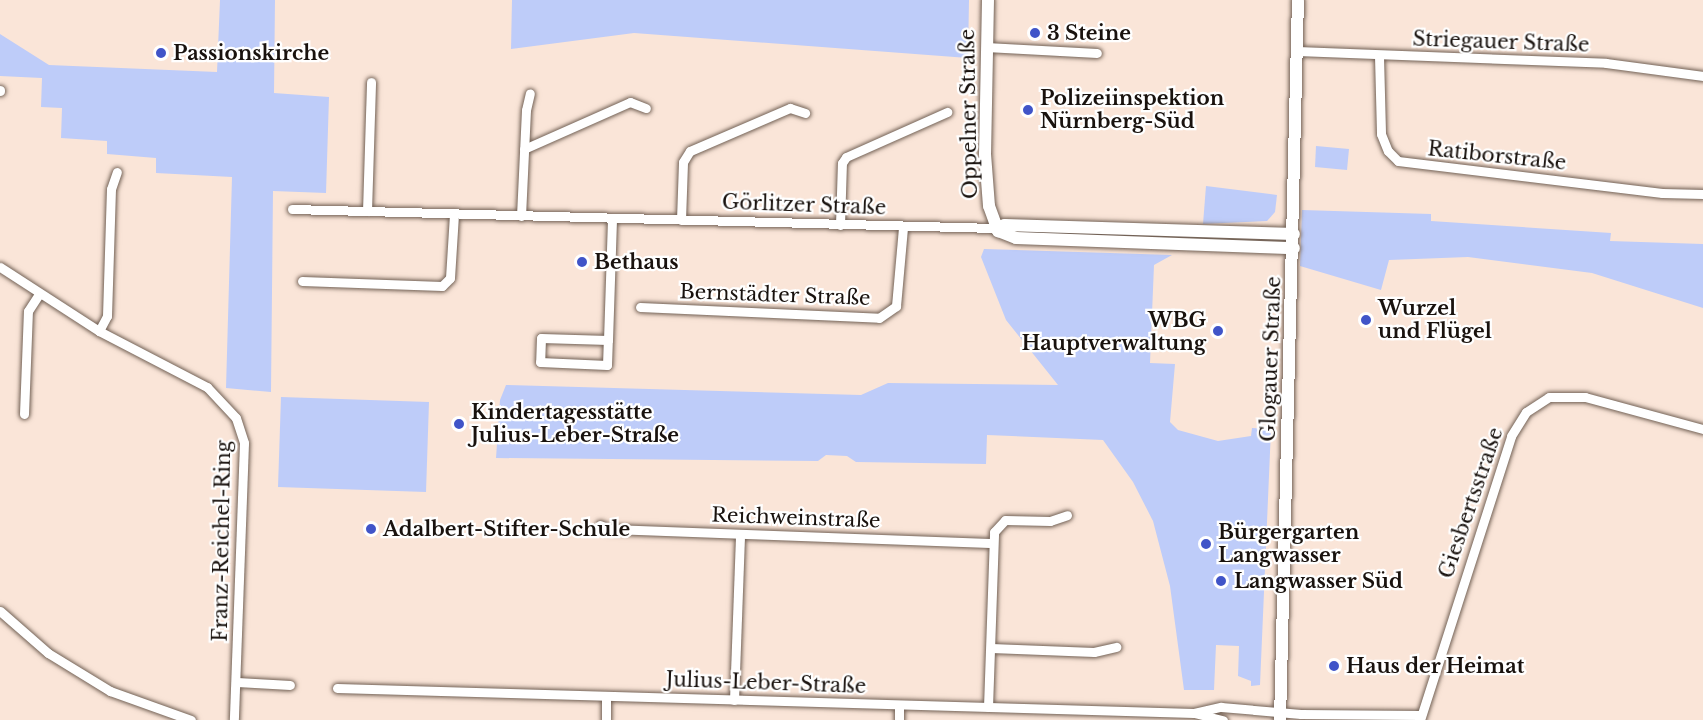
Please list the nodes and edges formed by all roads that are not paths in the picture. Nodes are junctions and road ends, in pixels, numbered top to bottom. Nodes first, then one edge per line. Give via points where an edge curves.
1 (988, 0) edge
2 (1298, 0) edge
3 (986, 47) junction
4 (1297, 51) junction
5 (1097, 53) dead end
6 (1379, 56) junction
7 (1703, 76) edge
8 (371, 82) dead end
9 (531, 93) dead end
10 (646, 108) dead end
11 (947, 112) dead end
12 (805, 113) dead end
13 (524, 149) junction
14 (117, 172) dead end
15 (1703, 194) edge
16 (292, 209) dead end
17 (367, 211) junction
18 (454, 214) junction
19 (521, 216) junction
20 (612, 218) junction
21 (681, 220) junction
22 (840, 225) junction
23 (903, 227) junction
24 (995, 228) junction
25 (1294, 234) junction
26 (1294, 248) junction
27 (0, 267) edge
28 (302, 281) dead end
29 (39, 294) junction
30 (640, 307) dead end
31 (99, 331) junction
32 (608, 340) junction
33 (24, 414) dead end
34 (1703, 429) edge
35 (1067, 515) dead end
36 (600, 525) dead end
37 (740, 534) junction
38 (992, 543) junction
39 (0, 611) edge
40 (1116, 647) dead end
41 (991, 648) junction
42 (237, 682) junction
43 (290, 685) dead end
44 (337, 688) dead end
45 (606, 696) junction
46 (734, 700) junction
47 (899, 705) junction
48 (988, 707) junction
49 (1194, 714) junction
50 (1107, 715) edge
51 (1280, 716) edge
52 (1419, 718) edge
53 (191, 720) edge
54 (234, 720) edge
55 (606, 720) edge
56 (899, 720) edge
57 (1223, 720) edge

1 - 3 street, Oppelner Straße
2 - 4 street, Glogauer Straße
3 - 5 street
3 - 24 street, Oppelner Straße via 985,154
4 - 6 street, Striegauer Straße
4 - 25 street, Glogauer Straße
6 - 7 street, Striegauer Straße via 1606,63
6 - 15 street, Ratiborstraße via 1381,134 1388,151 1398,161 1662,193
8 - 17 street
9 - 13 street
10 - 13 street via 630,102
11 - 22 street via 846,157 842,163
12 - 21 street via 790,108 690,151 684,162
13 - 19 street
14 - 31 street via 111,189 107,316
16 - 17 street, Görlitzer Straße
17 - 18 street, Görlitzer Straße
18 - 19 street, Görlitzer Straße
18 - 28 street via 450,278 442,286
19 - 20 street, Görlitzer Straße
20 - 21 street, Görlitzer Straße
20 - 32 street
21 - 22 street, Görlitzer Straße
22 - 23 street, Görlitzer Straße
23 - 24 street, Görlitzer Straße
23 - 30 street, Bernstädter Straße via 896,306 879,318
24 - 25 street, Görlitzer Straße via 1005,225
24 - 26 street, Görlitzer Straße via 1016,238
25 - 26 street, Glogauer Straße
26 - 51 street, Glogauer Straße
27 - 29 street, Franz-Reichel-Ring
29 - 31 street, Franz-Reichel-Ring
29 - 33 street via 28,311
31 - 42 street, Franz-Reichel-Ring via 207,387 236,418 244,443
32 - 32 street via 607,365 540,363 541,339
34 - 52 street, Giesbertsstraße via 1585,397 1549,397 1526,412 1511,436
35 - 38 street via 1050,521 1005,520 998,524
36 - 37 street, Reichweinstraße via 609,529
37 - 38 street, Reichweinstraße
37 - 46 street
38 - 41 street
39 - 53 street via 48,653 110,691
40 - 41 street via 1094,652
41 - 48 street
42 - 43 street
42 - 54 street, Franz-Reichel-Ring
44 - 45 street, Julius-Leber-Straße
45 - 46 street, Julius-Leber-Straße
45 - 55 street
46 - 47 street, Julius-Leber-Straße
47 - 48 street, Julius-Leber-Straße
47 - 56 street
48 - 50 street, Julius-Leber-Straße
49 - 50 street, Julius-Leber-Straße
49 - 51 street, Julius-Leber-Straße via 1221,707
49 - 57 street, Julius-Leber-Straße
51 - 52 street, Julius-Leber-Straße

